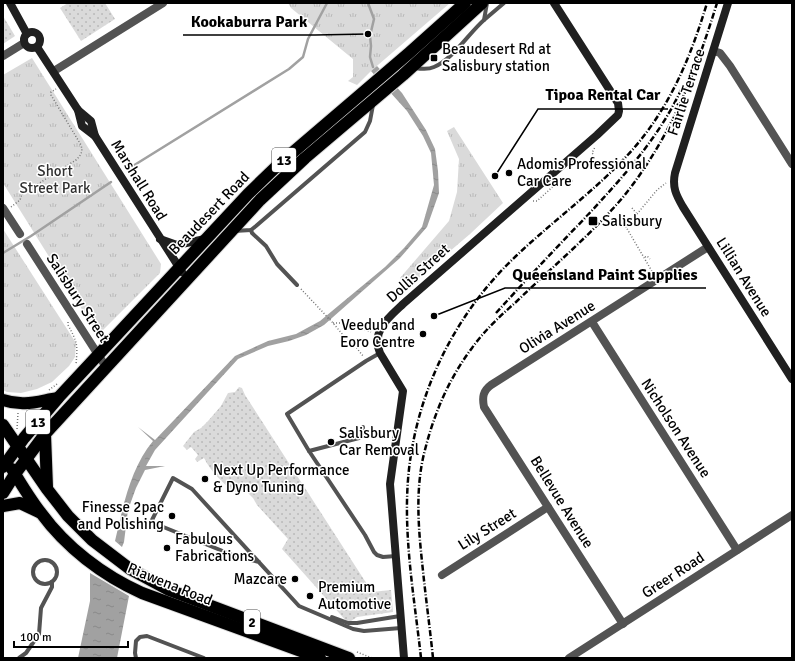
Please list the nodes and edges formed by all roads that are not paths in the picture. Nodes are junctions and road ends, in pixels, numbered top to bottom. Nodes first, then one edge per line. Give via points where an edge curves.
1 (10, 3) edge
2 (163, 3) edge
3 (464, 3) edge
4 (482, 3) edge
5 (487, 3) edge
6 (504, 3) edge
7 (554, 3) edge
8 (728, 3) edge
9 (484, 20) junction
10 (27, 34) junction
11 (24, 43) junction
12 (37, 47) junction
13 (714, 51) junction
14 (3, 56) edge
15 (54, 71) junction
16 (407, 71) junction
17 (375, 99) junction
18 (792, 164) edge
19 (674, 189) joint
20 (4, 210) edge
21 (250, 230) junction
22 (231, 231) junction
23 (20, 234) dead end
24 (160, 238) junction
25 (207, 238) junction
26 (27, 244) dead end
27 (708, 247) junction
28 (179, 268) junction
29 (187, 279) junction
30 (297, 285) road end
31 (592, 322) junction
32 (380, 353) junction
33 (98, 355) junction
34 (106, 367) junction
35 (792, 379) edge
36 (483, 394) joint
37 (58, 398) junction
38 (3, 400) edge
39 (3, 425) edge
40 (363, 427) dead end
41 (45, 434) junction
42 (18, 446) junction
43 (309, 451) junction
44 (27, 459) junction
45 (4, 462) edge
46 (15, 474) junction
47 (47, 489) junction
48 (3, 493) edge
49 (3, 506) edge
50 (548, 507) junction
51 (40, 512) junction
52 (792, 515) edge
53 (738, 550) junction
54 (396, 556) junction
55 (259, 562) junction
56 (442, 575) dead end
57 (52, 582) junction
58 (299, 606) junction
59 (400, 616) junction
60 (622, 624) junction
61 (401, 628) junction
62 (353, 655) edge
63 (403, 657) edge
64 (20, 658) edge
65 (136, 658) edge
66 (204, 658) edge
67 (320, 658) edge
68 (569, 658) edge

1 - 10 street
2 - 15 street
3 - 25 highway, Beaudesert Road / 13 via 278,165
4 - 16 highway, Beaudesert Road / 13
5 - 9 lane
6 - 9 lane
7 - 32 street, Dollis Street via 614,96 619,111 602,130 402,304 380,330
8 - 13 street, Fairlie Terrace
9 - 16 lane via 439,64
10 - 11 street
10 - 12 street via 31,32 38,36
11 - 12 street via 30,48
11 - 14 street
12 - 15 street, Marshall Road
13 - 18 street via 720,53 730,66
13 - 19 street, Fairlie Terrace via 675,173
15 - 24 street, Marshall Road via 78,110 82,126 95,136
16 - 17 highway, Beaudesert Road / 13
17 - 21 lane via 365,132
17 - 22 highway, Beaudesert Road / 13 via 283,178
19 - 27 street, Lillian Avenue
20 - 23 street
21 - 22 lane, Beaudesert Road
21 - 30 lane
22 - 29 highway, Beaudesert Road / 13
24 - 25 street via 177,245
24 - 28 street, Marshall Road
25 - 28 highway, Beaudesert Road / 13
26 - 33 street, Salisbury Street
27 - 31 street, Olivia Avenue
27 - 35 street, Lillian Avenue
28 - 29 street, Marshall Road
28 - 33 highway, Beaudesert Road / 13
29 - 34 highway, Beaudesert Road / 13
31 - 36 street, Olivia Avenue via 491,385
31 - 53 street, Nicholson Avenue
32 - 43 lane via 287,414
32 - 54 street via 403,391 390,484
33 - 34 street, Salisbury Street
33 - 37 highway, Beaudesert Road / 13
34 - 41 highway, Beaudesert Road / 13
36 - 50 street, Bellevue Avenue via 484,407
37 - 38 highway via 26,404
37 - 42 highway, Beaudesert Road / 13
39 - 42 highway, 2
40 - 43 lane via 362,435 358,438
41 - 44 highway, Beaudesert Road / 13
41 - 47 highway
42 - 44 highway, Riawena Road / 2
42 - 45 highway, Beaudesert Road / 13
43 - 54 lane via 374,552 383,557
44 - 46 highway, Beaudesert Road / 13
44 - 47 highway, Riawena Road / 2
45 - 46 highway, Riawena Road / 2
46 - 48 highway, Beaudesert Road / 13
46 - 51 highway, Riawena Road / 2
47 - 62 highway, Riawena Road / 2 via 68,516 92,540 143,577 168,590
49 - 51 highway via 20,503
50 - 56 street, Lily Street
50 - 60 street, Bellevue Avenue
51 - 67 highway, Riawena Road / 2 via 61,537 79,553 129,587
52 - 53 street, Greer Road
53 - 60 street, Greer Road
54 - 59 street
55 - 55 lane via 234,556 152,522 173,478 192,489
55 - 58 lane
57 - 57 lane via 57,575 56,567 50,561 39,562 34,568 33,576 42,584
57 - 64 lane via 41,608 39,634
58 - 59 lane via 348,623
58 - 61 lane via 353,629 364,631
59 - 61 street
60 - 68 street, Greer Road
61 - 63 street
65 - 66 lane via 136,641 147,636

